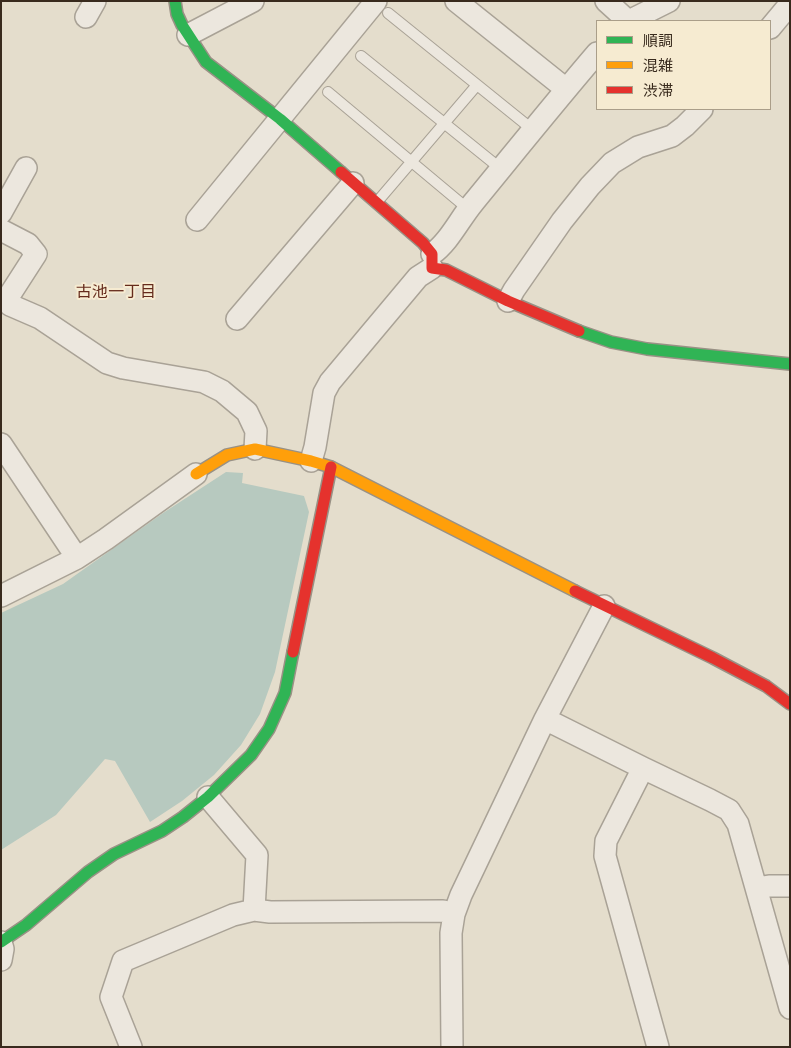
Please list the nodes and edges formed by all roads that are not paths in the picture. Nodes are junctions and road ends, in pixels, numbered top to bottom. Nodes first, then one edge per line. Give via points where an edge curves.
1 (175, 1) edge
2 (253, 1) edge
3 (456, 1) edge
4 (606, 1) edge
5 (669, 1) edge
6 (790, 4) edge
7 (382, 7) edge
8 (628, 20) edge
9 (631, 20) edge
10 (771, 27) edge
11 (188, 35) junction
12 (596, 54) edge
13 (361, 56) dead end
14 (477, 84) junction
15 (566, 89) junction
16 (328, 92) dead end
17 (701, 110) edge
18 (280, 119) junction
19 (445, 123) junction
20 (533, 130) junction
21 (411, 161) junction
22 (26, 168) dead end
23 (501, 169) junction
24 (353, 183) junction
25 (376, 202) junction
26 (468, 209) junction
27 (1, 213) edge
28 (197, 220) dead end
29 (1, 230) edge
30 (432, 261) junction
31 (508, 301) junction
32 (6, 310) edge
33 (237, 319) dead end
34 (790, 364) edge
35 (1, 444) edge
36 (254, 449) junction
37 (310, 461) junction
38 (331, 467) junction
39 (196, 474) joint
40 (77, 558) junction
41 (1, 596) edge
42 (604, 606) junction
43 (790, 704) edge
44 (545, 719) junction
45 (643, 768) junction
46 (208, 797) junction
47 (790, 886) edge
48 (757, 888) junction
49 (254, 910) junction
50 (454, 914) junction
51 (1, 942) edge
52 (1, 960) edge
53 (790, 1008) edge
54 (655, 1046) edge
55 (131, 1047) edge
56 (452, 1047) edge

1 - 11 street via 177,14
2 - 11 street
3 - 15 street
4 - 8 street
5 - 9 street
6 - 10 street
7 - 14 lane
7 - 18 street
11 - 18 street via 206,62
12 - 15 street
13 - 19 lane
14 - 19 lane
14 - 20 lane
15 - 20 street
16 - 21 lane
17 - 31 street via 672,136 638,147 612,163 562,221
18 - 24 street
18 - 28 street
19 - 21 lane
19 - 23 lane
20 - 23 street
21 - 25 lane
21 - 26 lane
22 - 27 street
23 - 26 street
24 - 25 street
24 - 33 street
25 - 30 street via 423,243
26 - 30 street
29 - 32 street via 28,244 36,254 8,299
30 - 31 street
30 - 37 street via 330,382 324,393
31 - 34 street via 611,342 646,349
32 - 36 street via 40,318 107,363 204,382 222,391 247,412 256,431
35 - 40 street
36 - 37 street
36 - 39 street via 227,455
37 - 38 street
38 - 42 street
38 - 46 street via 285,693 269,729 252,755
39 - 40 street
40 - 41 street
42 - 43 street via 736,670
42 - 44 street
44 - 45 street
44 - 50 street
45 - 48 street via 728,810 738,824
45 - 54 street via 606,842 605,856
46 - 49 street via 257,854
46 - 51 street via 162,831 114,854 88,872
47 - 48 street
48 - 53 street
49 - 50 street via 443,911
49 - 55 street via 123,961 111,997
50 - 56 street
51 - 52 street

